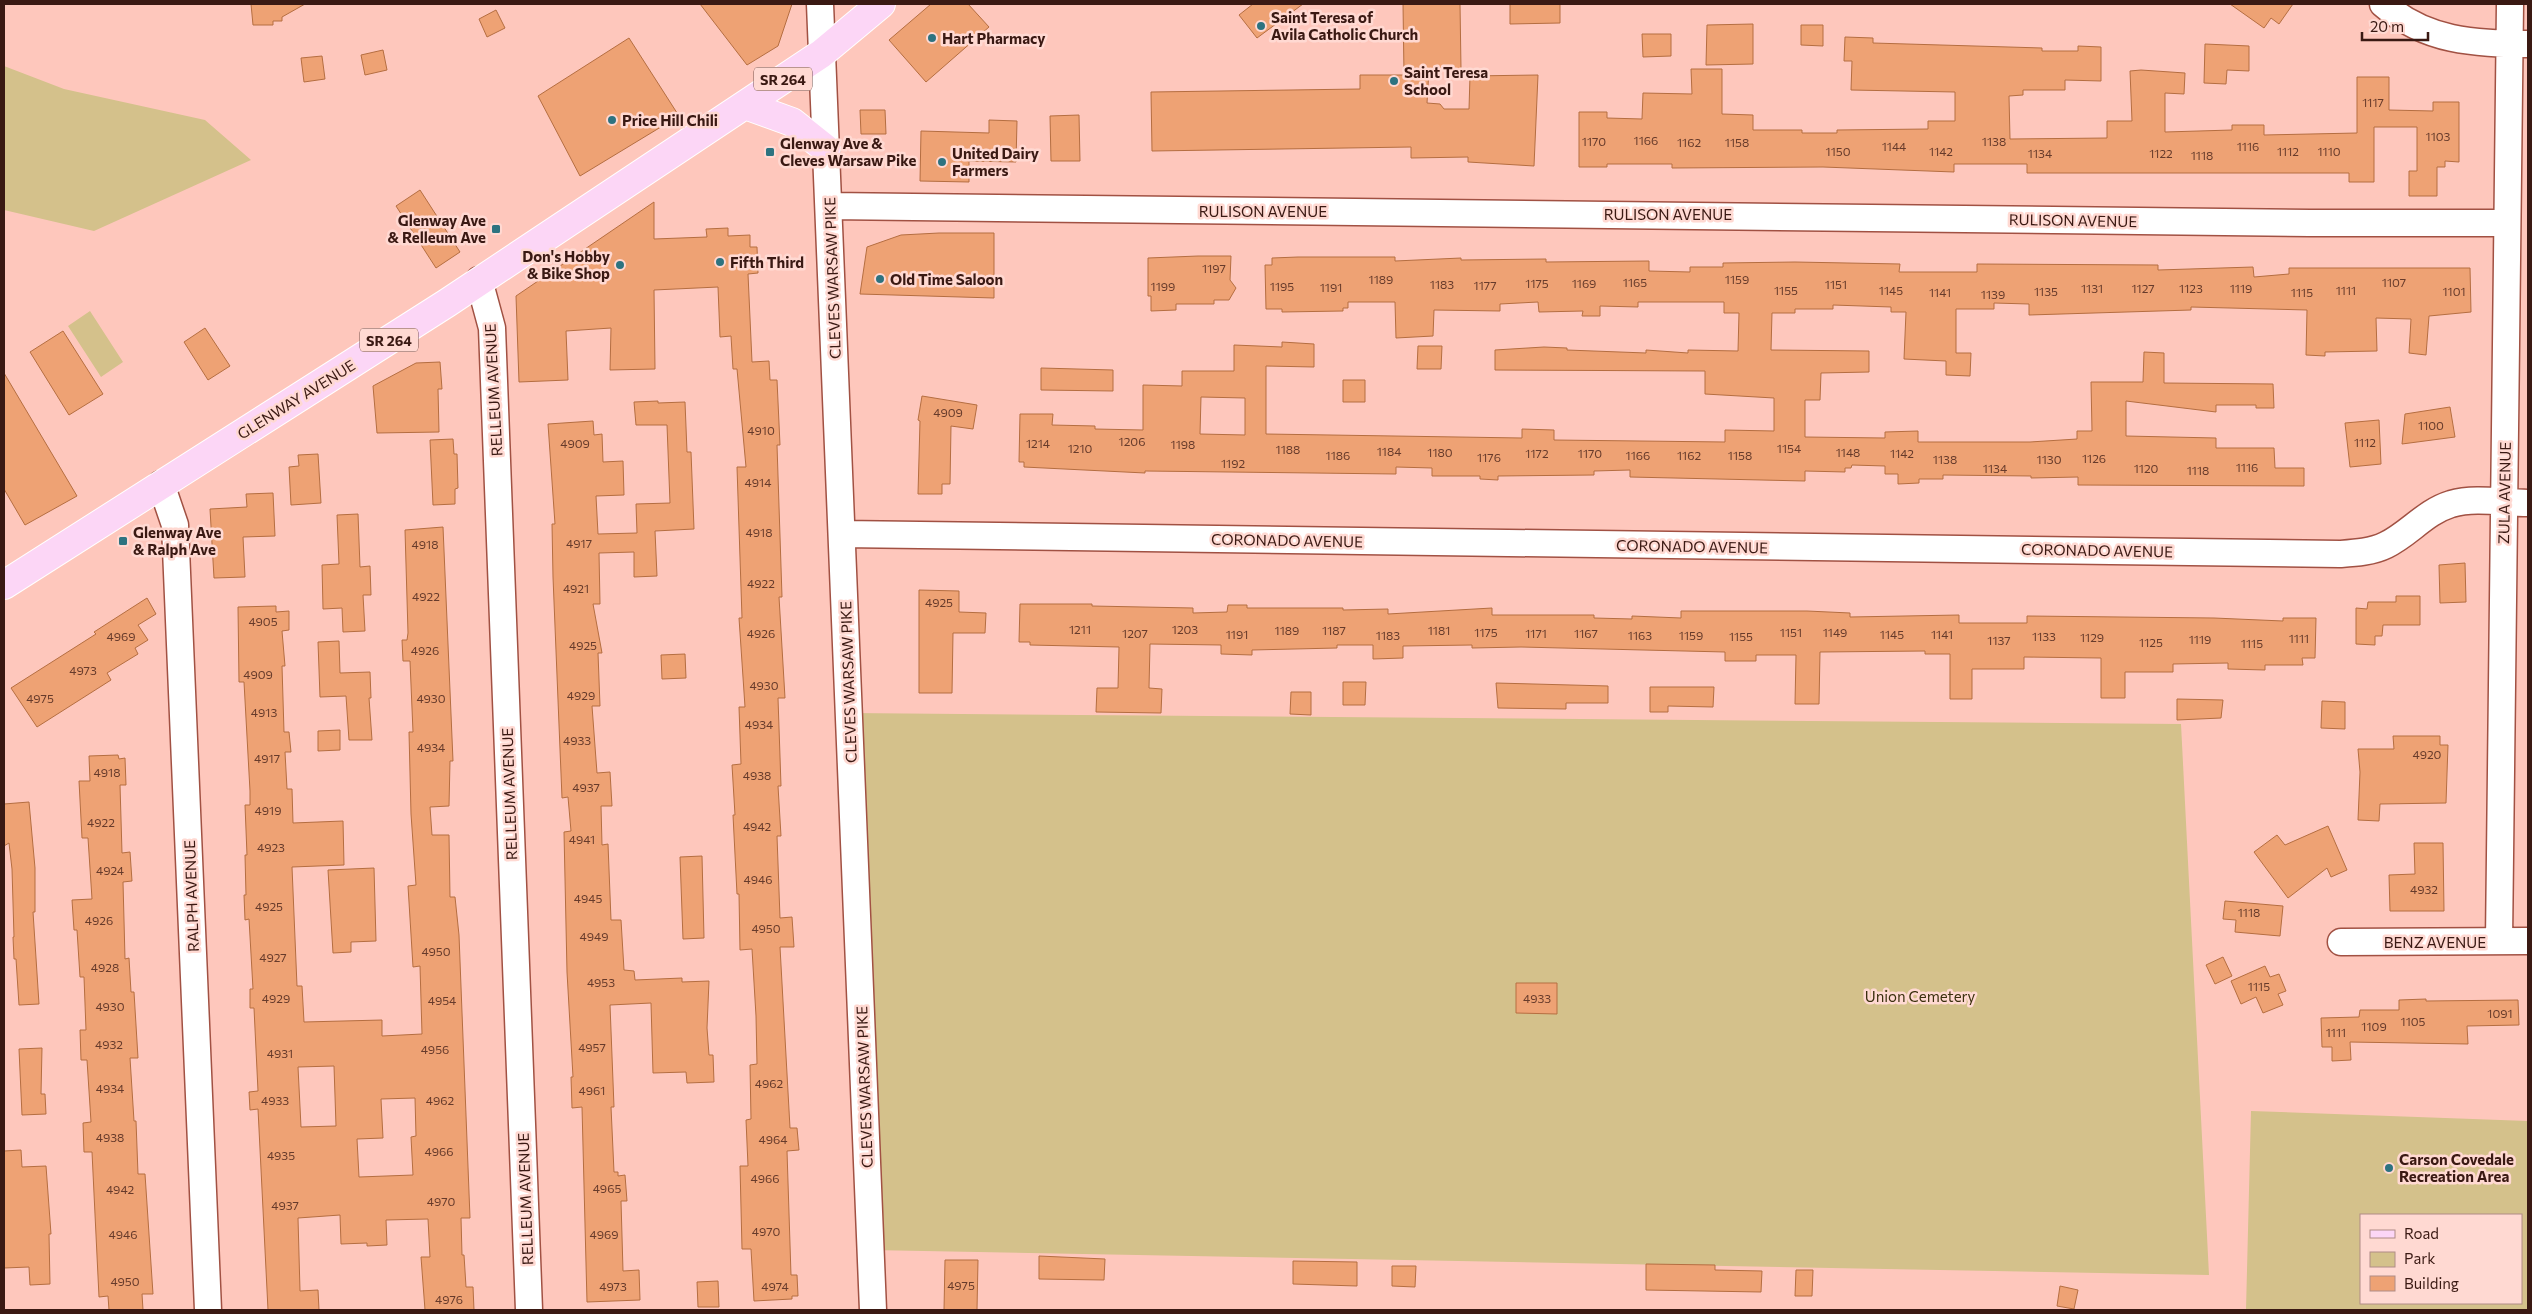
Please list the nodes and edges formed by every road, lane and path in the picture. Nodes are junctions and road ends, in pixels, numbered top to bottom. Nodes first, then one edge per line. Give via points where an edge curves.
1 (820, 4) edge
2 (881, 4) edge
3 (2383, 4) edge
4 (2510, 4) edge
5 (2519, 44) edge
6 (821, 54) junction
7 (745, 105) junction
8 (826, 149) junction
9 (830, 206) junction
10 (2507, 223) junction
11 (479, 280) junction
12 (161, 484) junction
13 (2516, 503) edge
14 (842, 534) junction
15 (4, 585) edge
16 (2500, 941) junction
17 (2341, 942) dead end
18 (2528, 942) edge
19 (208, 1310) edge
20 (529, 1310) edge
21 (872, 1310) edge

1 - 6 street, CLEVES WARSAW PIKE
2 - 6 main road, GLENWAY AVENUE / SR 264
3 - 5 street via 2400,18 2436,35 2466,42
4 - 5 street, ZULA AVENUE
5 - 10 street, ZULA AVENUE
6 - 7 main road, GLENWAY AVENUE / SR 264
6 - 8 street, CLEVES WARSAW PIKE
7 - 8 main road via 792,122
7 - 11 main road, GLENWAY AVENUE / SR 264
8 - 9 street, CLEVES WARSAW PIKE
9 - 10 street, RULISON AVENUE via 2310,224
9 - 14 street, CLEVES WARSAW PIKE
10 - 13 street, ZULA AVENUE
11 - 12 main road, GLENWAY AVENUE / SR 264
11 - 20 street, RELLEUM AVENUE via 492,328
12 - 15 main road, GLENWAY AVENUE / SR 264
12 - 19 street, RALPH AVENUE via 175,526
13 - 14 street, CORONADO AVENUE via 2472,500 2450,504 2429,514 2386,545 2340,554
13 - 16 street, ZULA AVENUE
14 - 21 street, CLEVES WARSAW PIKE
16 - 17 street, BENZ AVENUE
16 - 18 street, BENZ AVENUE

